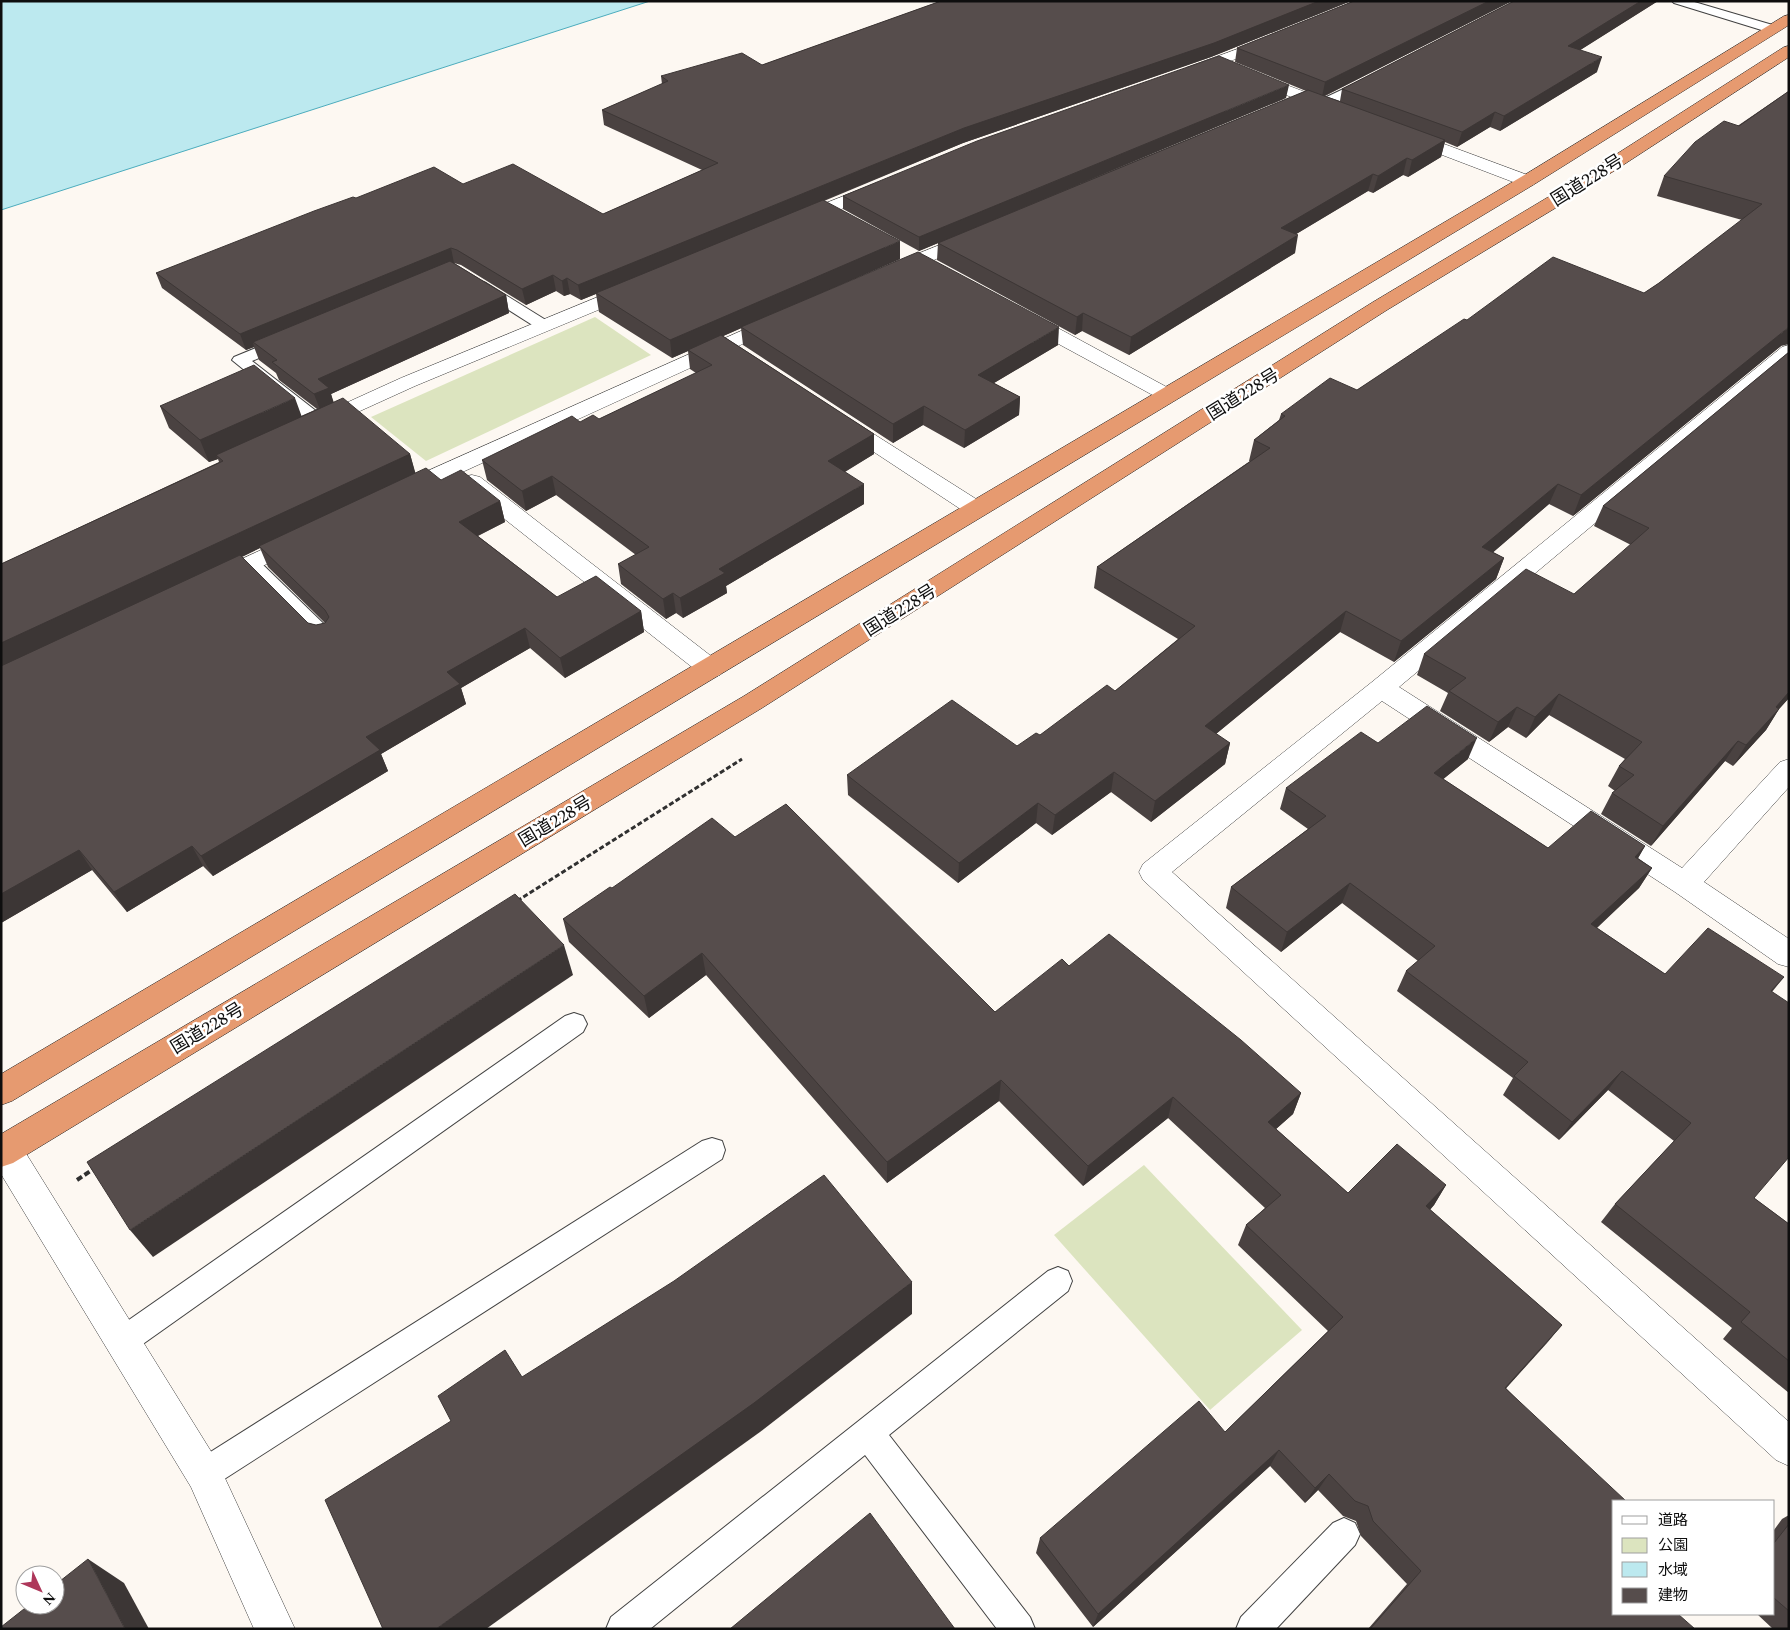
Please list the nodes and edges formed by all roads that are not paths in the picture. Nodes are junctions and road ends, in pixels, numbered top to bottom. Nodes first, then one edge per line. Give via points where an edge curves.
1 (1678, 1) edge
2 (1780, 24) edge
3 (1289, 34) edge
4 (1789, 50) edge
5 (1217, 62) junction
6 (1376, 77) edge
7 (1172, 78) edge
8 (1314, 101) junction
9 (1277, 109) edge
10 (1341, 111) edge
11 (1397, 132) edge
12 (898, 179) edge
13 (1527, 181) junction
14 (825, 209) junction
15 (842, 218) edge
16 (780, 228) edge
17 (991, 228) edge
18 (874, 279) edge
19 (471, 280) edge
20 (652, 280) edge
21 (1012, 311) edge
22 (794, 313) edge
23 (544, 326) junction
24 (303, 334) edge
25 (1789, 350) edge
26 (1766, 369) junction
27 (1789, 378) edge
28 (1166, 395) junction
29 (823, 410) edge
30 (319, 422) junction
31 (301, 430) edge
32 (453, 467) junction
33 (382, 500) edge
34 (976, 509) junction
35 (312, 534) edge
36 (250, 563) junction
37 (196, 589) edge
38 (325, 637) edge
39 (711, 669) junction
40 (1381, 688) junction
41 (1789, 770) edge
42 (1685, 884) junction
43 (1789, 955) edge
44 (574, 1024) dead end
45 (1, 1091) edge
46 (3, 1148) edge
47 (712, 1150) dead end
48 (1058, 1281) dead end
49 (123, 1341) junction
50 (868, 1432) junction
51 (1789, 1447) edge
52 (204, 1474) junction
53 (1344, 1534) dead end
54 (275, 1629) edge
55 (623, 1629) edge
56 (1018, 1629) edge
57 (1252, 1629) edge

1 - 2 lane
2 - 13 highway, 国道228号
3 - 5 street
4 - 46 highway, 国道228号 via 1571,191 1380,306 753,702
5 - 7 street
5 - 8 street
6 - 8 lane
8 - 9 street
8 - 10 street
11 - 13 street
12 - 14 street
13 - 28 highway, 国道228号
14 - 15 street
14 - 16 street
17 - 18 street
19 - 23 lane
20 - 23 street
21 - 28 street
22 - 32 street via 732,350
23 - 30 street
24 - 30 lane via 240,360
25 - 26 street
26 - 27 street
26 - 40 street
28 - 34 highway, 国道228号
29 - 34 street
30 - 31 street
32 - 33 street
32 - 39 street
34 - 39 highway, 国道228号
35 - 36 street
36 - 37 street
36 - 38 lane
39 - 45 highway, 国道228号
40 - 42 street
40 - 51 street via 1153,872
41 - 42 street
42 - 43 street
44 - 49 lane
46 - 49 street
47 - 52 lane
48 - 50 lane
49 - 52 street
50 - 55 lane
50 - 56 lane
52 - 54 street
53 - 57 lane

